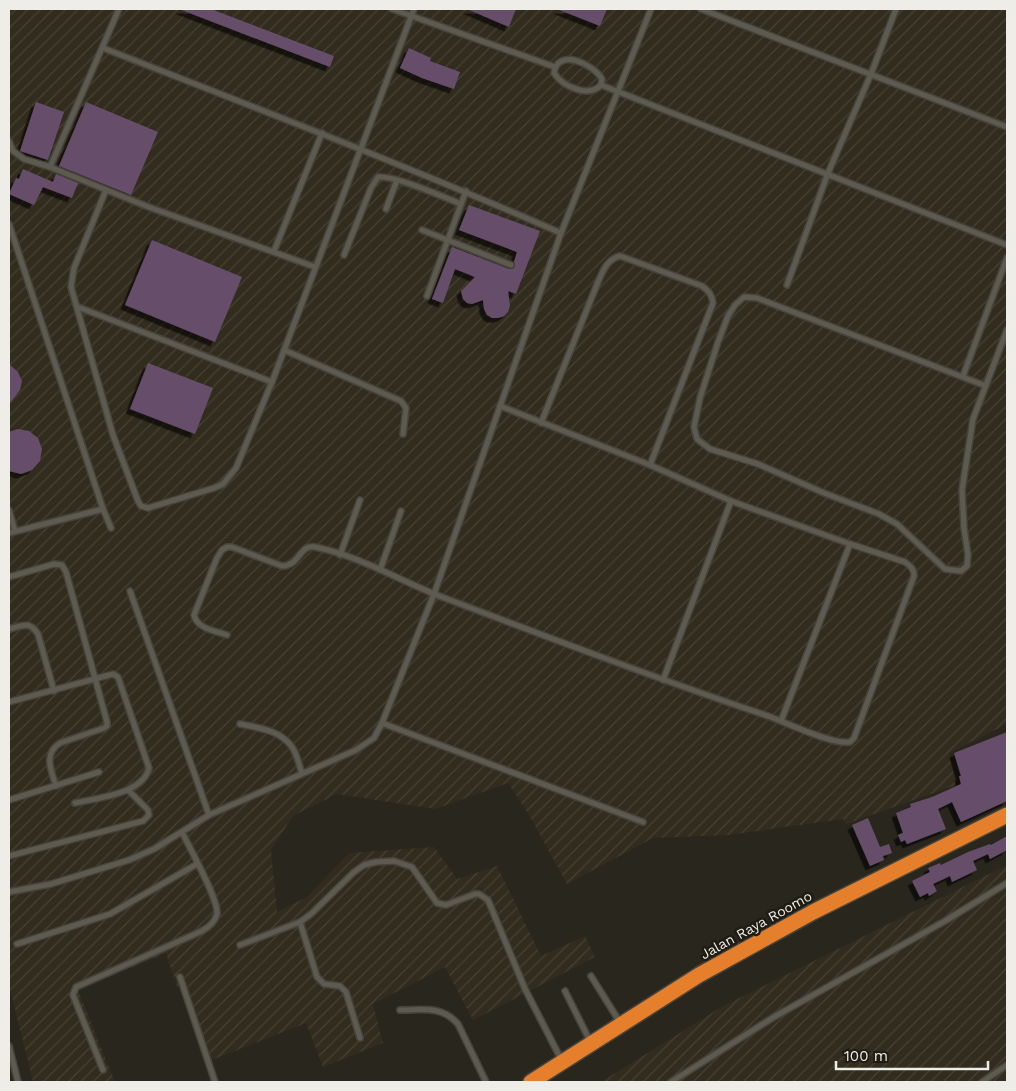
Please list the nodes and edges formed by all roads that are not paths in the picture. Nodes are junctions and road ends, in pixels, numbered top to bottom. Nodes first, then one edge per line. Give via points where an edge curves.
1 (119, 9) edge
2 (392, 9) edge
3 (414, 9) edge
4 (651, 9) edge
5 (700, 9) edge
6 (896, 9) edge
7 (411, 17) junction
8 (102, 48) junction
9 (555, 67) junction
10 (871, 74) junction
11 (601, 85) junction
12 (618, 91) junction
13 (1007, 127) edge
14 (322, 133) junction
15 (9, 141) edge
16 (361, 148) junction
17 (50, 167) junction
18 (828, 173) junction
19 (397, 180) junction
20 (106, 190) junction
21 (466, 191) junction
22 (461, 204) junction
23 (386, 209) dead end
24 (9, 224) edge
25 (422, 230) dead end
26 (561, 233) junction
27 (448, 241) junction
28 (1007, 245) edge
29 (274, 251) junction
30 (344, 256) dead end
31 (1007, 258) edge
32 (511, 265) dead end
33 (315, 267) junction
34 (787, 285) dead end
35 (428, 296) dead end
36 (78, 308) junction
37 (1007, 330) edge
38 (284, 350) junction
39 (963, 376) junction
40 (272, 382) junction
41 (986, 386) junction
42 (500, 406) junction
43 (541, 423) junction
44 (403, 434) dead end
45 (650, 466) junction
46 (360, 500) dead end
47 (731, 501) junction
48 (103, 509) junction
49 (9, 510) edge
50 (401, 511) dead end
51 (111, 528) dead end
52 (15, 531) junction
53 (9, 533) edge
54 (850, 544) junction
55 (340, 555) junction
56 (380, 570) junction
57 (9, 577) edge
58 (130, 591) dead end
59 (434, 594) junction
60 (9, 629) edge
61 (227, 635) dead end
62 (95, 680) junction
63 (663, 680) junction
64 (54, 690) junction
65 (9, 702) edge
66 (781, 721) junction
67 (382, 723) junction
68 (240, 724) dead end
69 (99, 772) dead end
70 (302, 773) junction
71 (56, 786) junction
72 (128, 790) junction
73 (9, 800) edge
74 (75, 802) dead end
75 (209, 815) junction
76 (1007, 815) edge
77 (643, 822) dead end
78 (182, 832) junction
79 (9, 856) edge
80 (197, 864) junction
81 (1007, 883) edge
82 (9, 892) edge
83 (300, 922) junction
84 (17, 944) dead end
85 (240, 945) dead end
86 (590, 976) dead end
87 (180, 977) dead end
88 (565, 991) dead end
89 (400, 1010) dead end
90 (621, 1024) junction
91 (360, 1038) dead end
92 (591, 1043) junction
93 (9, 1046) edge
94 (562, 1062) junction
95 (1007, 1065) edge
96 (103, 1070) dead end
97 (18, 1082) edge
98 (215, 1082) edge
99 (486, 1082) edge
100 (531, 1082) edge
101 (671, 1082) edge
102 (982, 1082) edge

1 - 8 lane
2 - 7 lane
3 - 7 lane
4 - 12 lane
5 - 10 lane
6 - 10 lane
7 - 9 lane
7 - 16 lane
8 - 14 lane
8 - 17 lane
9 - 11 lane via 554,73 563,84 588,91
9 - 11 lane via 566,59 576,61 595,70 602,79
10 - 13 lane
10 - 18 lane
11 - 12 lane
12 - 18 lane
12 - 26 lane
14 - 16 lane
14 - 29 lane
15 - 17 lane via 13,152 24,159
16 - 21 lane
16 - 33 lane
17 - 20 lane
18 - 28 lane
18 - 34 lane
19 - 22 lane
19 - 23 lane
19 - 30 lane via 385,176 375,180
20 - 29 lane
20 - 36 lane via 72,278 71,287
21 - 22 lane
21 - 26 lane
22 - 27 lane
24 - 48 lane
25 - 27 lane
26 - 42 lane
27 - 32 lane
27 - 35 lane
29 - 33 lane
31 - 39 lane
33 - 38 lane
36 - 40 lane
36 - 40 lane via 113,435 138,501 145,508 223,484 236,468
37 - 41 lane
38 - 40 lane
38 - 44 lane via 401,401 406,408
39 - 41 lane
39 - 41 lane via 757,298 744,297 728,316 718,342 694,427 697,439 710,449 758,464 885,517 898,524 945,569 961,571 967,566 968,555 962,490 973,419
42 - 43 lane
42 - 59 lane
43 - 45 lane
43 - 45 lane via 598,282 613,258 620,256 694,283 708,291 713,297 713,304
45 - 47 lane
46 - 55 lane
47 - 54 lane
47 - 63 lane
48 - 51 lane
48 - 52 lane
49 - 52 lane
50 - 56 lane
52 - 53 lane
54 - 66 lane
54 - 66 lane via 904,562 914,570 854,738 850,742 838,742
55 - 56 lane
55 - 61 lane via 308,547 295,562 282,566 232,547 222,550 194,616 200,626
56 - 59 lane
57 - 62 lane via 54,564 62,566
58 - 75 lane
59 - 63 lane
59 - 67 lane
60 - 64 lane via 27,624 33,626
62 - 64 lane
62 - 71 lane via 107,724 104,728 60,743 50,751
62 - 72 lane via 113,674 118,676 148,768 144,779
63 - 66 lane
64 - 65 lane
67 - 70 lane via 374,738 356,750
67 - 77 lane
68 - 70 lane via 283,736 293,748
69 - 71 lane
70 - 75 lane
71 - 73 lane
72 - 74 lane
72 - 79 lane via 148,810 146,819
75 - 78 lane
76 - 90 highway, Jalan Raya Roomo via 813,912 700,975
78 - 80 lane
78 - 82 lane via 129,860 51,884
80 - 84 lane via 110,914
80 - 96 lane via 217,906 215,920 210,926 80,984 74,991
81 - 101 lane via 774,1017
83 - 85 lane
83 - 91 lane via 317,977 324,984 340,986 346,992
83 - 94 lane via 354,872 376,862 394,860 412,867 441,905 479,894 488,900 525,989
86 - 90 lane
87 - 98 lane
88 - 92 lane
89 - 99 lane via 437,1010 451,1017 458,1024
90 - 92 highway, Jalan Raya Roomo
92 - 94 highway, Jalan Raya Roomo
93 - 97 lane
94 - 100 highway, Jalan Raya Roomo
95 - 102 lane

